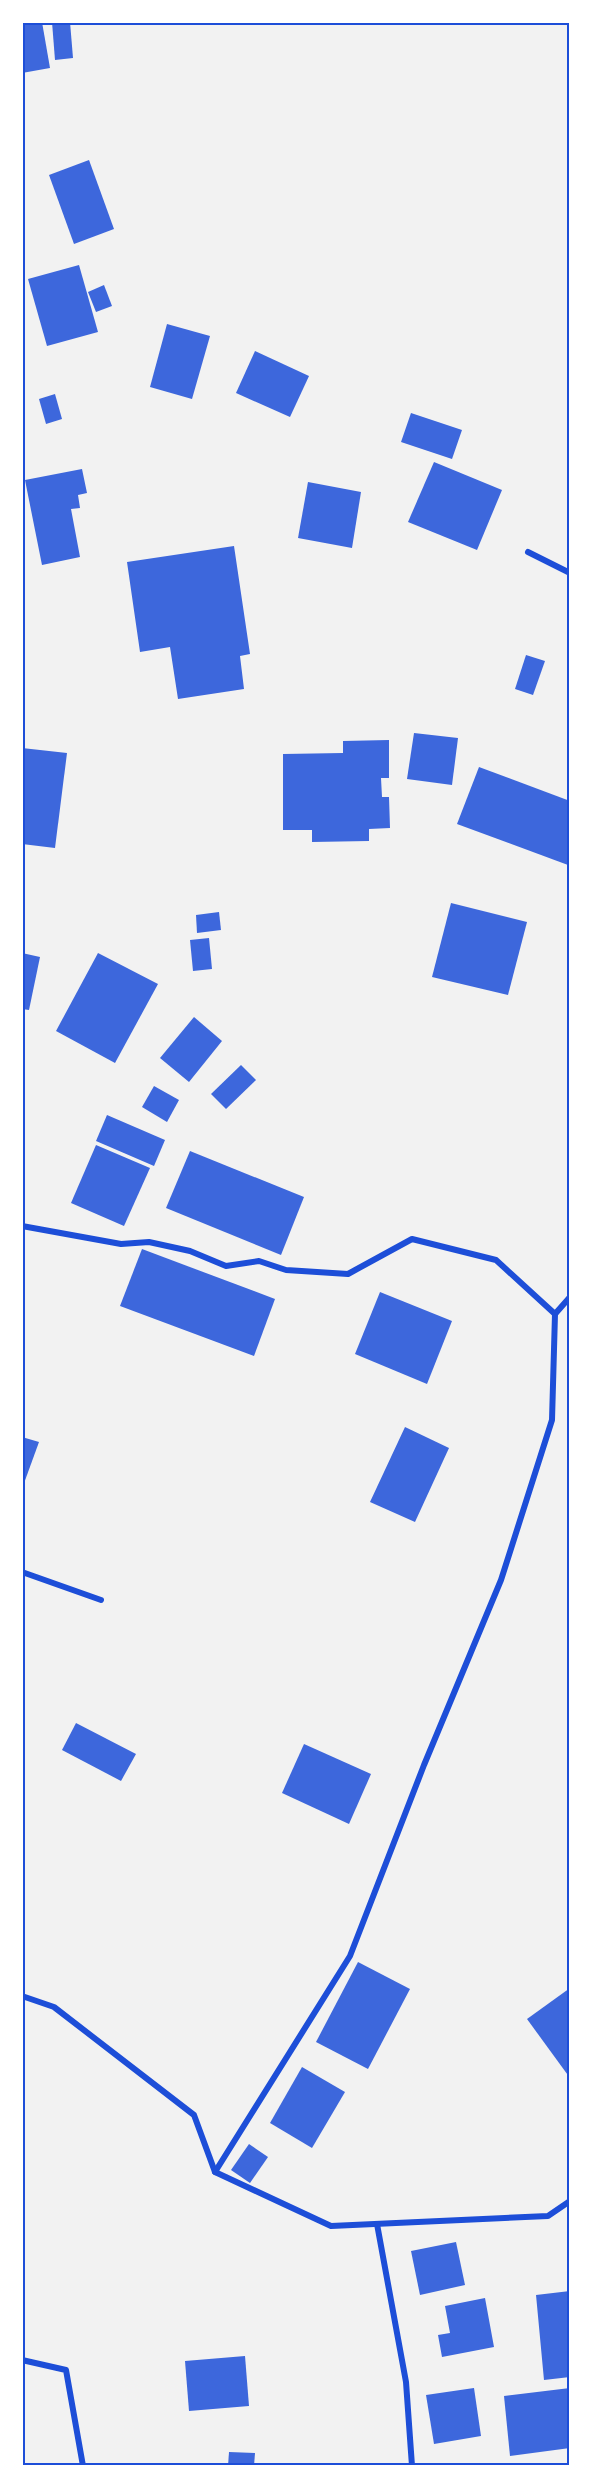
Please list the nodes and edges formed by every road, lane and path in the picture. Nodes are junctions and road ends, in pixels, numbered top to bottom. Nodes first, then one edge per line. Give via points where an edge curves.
1 (528, 552) dead end
2 (570, 573) edge
3 (22, 1226) edge
4 (570, 1297) edge
5 (555, 1314) junction
6 (22, 1572) edge
7 (101, 1600) dead end
8 (22, 1996) edge
9 (214, 2172) junction
10 (570, 2201) edge
11 (376, 2224) junction
12 (22, 2360) edge
13 (83, 2466) edge
14 (412, 2466) edge

1 - 2 street
3 - 5 street via 121,1244 148,1242 190,1251 226,1266 259,1261 286,1270 348,1274 412,1239 496,1260
4 - 5 street
5 - 9 street via 552,1420 501,1580 350,1956
6 - 7 street
8 - 9 street via 54,2007 194,2115
9 - 11 street via 331,2226
10 - 11 street via 548,2216
11 - 14 street via 406,2382
12 - 13 street via 66,2370

